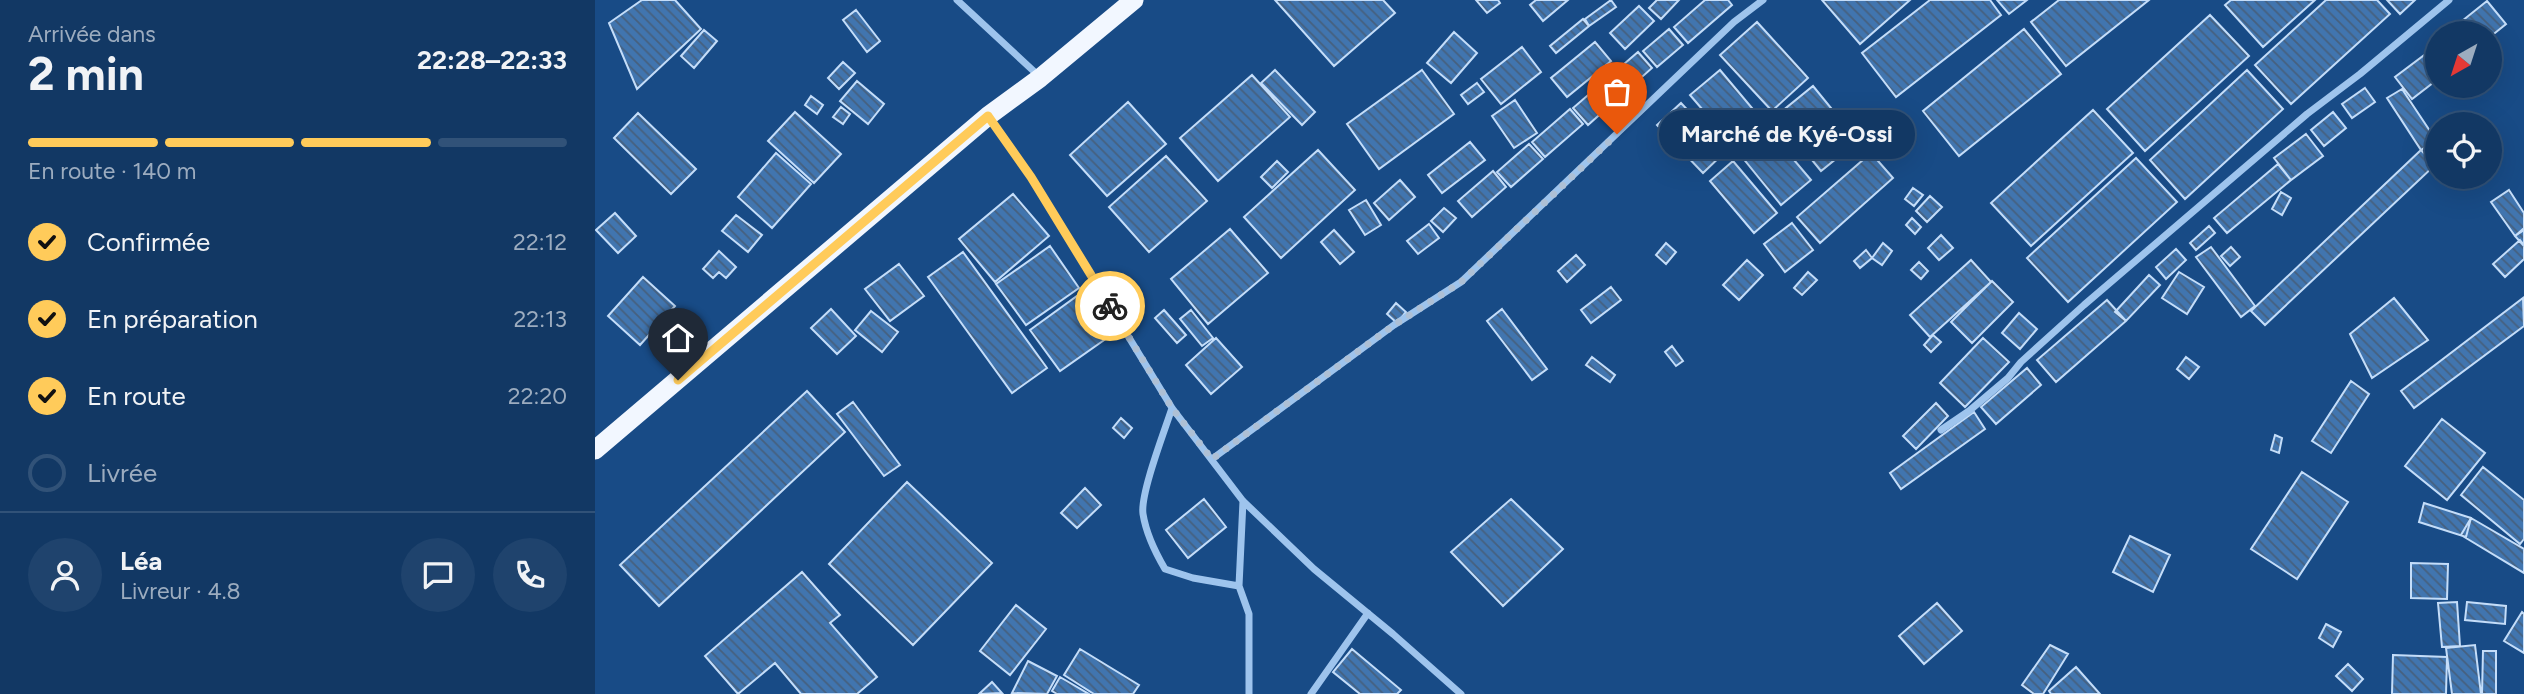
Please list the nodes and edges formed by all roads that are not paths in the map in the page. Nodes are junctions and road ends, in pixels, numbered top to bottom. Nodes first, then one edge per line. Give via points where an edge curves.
1 (957, 0) edge
2 (1134, 0) edge
3 (1763, 0) edge
4 (2449, 0) edge
5 (1040, 78) junction
6 (988, 116) junction
7 (1172, 408) junction
8 (1941, 430) dead end
9 (595, 450) edge
10 (1212, 459) junction
11 (1243, 501) junction
12 (1239, 586) junction
13 (1368, 613) junction
14 (1249, 694) edge
15 (1311, 694) edge
16 (1461, 694) edge

1 - 5 street
2 - 5 highway
3 - 10 street via 1734,22 1461,282 1394,325
4 - 8 street via 2307,114 2084,305 2008,378
5 - 6 highway
6 - 7 street via 1031,177
6 - 9 highway
7 - 10 street
7 - 12 street via 1142,511 1155,552 1165,569
10 - 11 street
11 - 12 street
11 - 13 street
12 - 14 street via 1249,614
13 - 15 street
13 - 16 street

